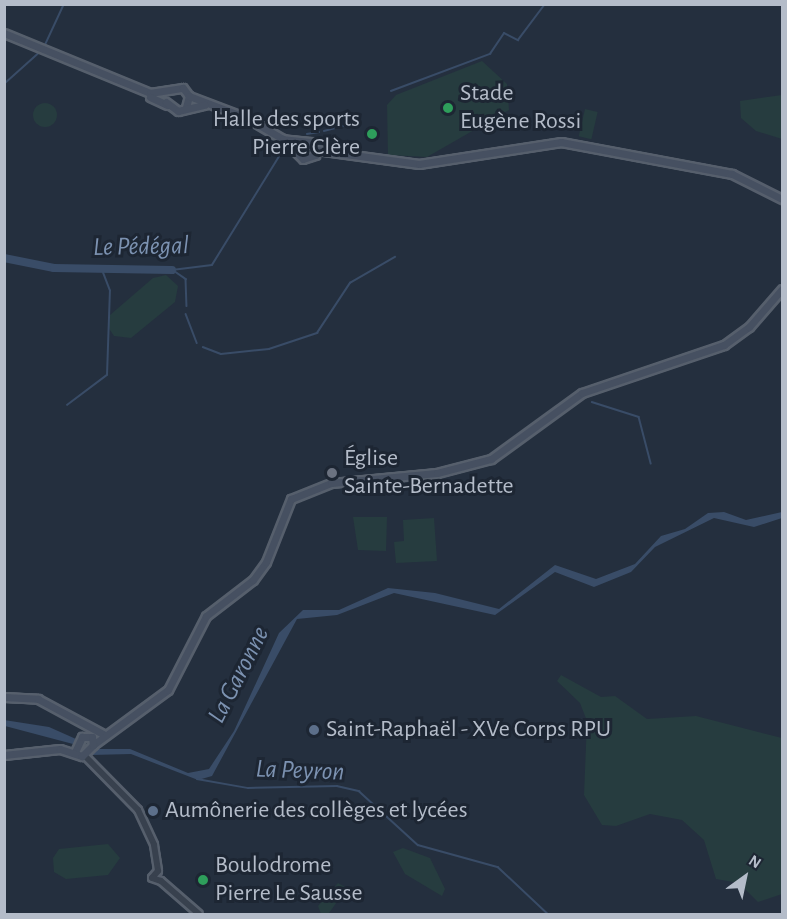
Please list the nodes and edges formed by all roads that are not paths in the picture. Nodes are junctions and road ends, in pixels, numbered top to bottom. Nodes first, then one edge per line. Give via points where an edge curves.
1 (4, 33) edge
2 (101, 76) junction
3 (167, 92) junction
4 (189, 96) junction
5 (167, 105) junction
6 (207, 105) junction
7 (186, 107) junction
8 (284, 139) junction
9 (302, 143) junction
10 (315, 152) junction
11 (298, 153) junction
12 (783, 199) edge
13 (783, 289) edge
14 (4, 697) edge
15 (113, 731) junction
16 (103, 734) junction
17 (92, 741) junction
18 (75, 752) junction
19 (4, 755) edge
20 (84, 755) junction
21 (199, 915) edge

1 - 2 main road
2 - 3 main road via 150,93
2 - 5 main road
3 - 4 main road via 180,87
3 - 5 main road
4 - 6 main road
4 - 7 main road
5 - 7 main road via 175,111
6 - 7 main road
6 - 8 main road via 231,110
8 - 9 main road
8 - 11 main road
9 - 10 main road via 310,142
9 - 11 main road
10 - 11 main road via 305,159
10 - 12 main road via 419,164 561,142 732,174
13 - 15 main road via 749,327 724,345 582,393 491,459 442,473 331,483 291,499 262,568 211,610 163,696
14 - 16 main road via 38,699
15 - 16 main road
15 - 17 main road
16 - 17 main road
17 - 18 main road via 82,737
17 - 20 main road
18 - 19 main road
18 - 20 main road
20 - 21 street via 138,810 154,845 158,871 152,878 161,880

